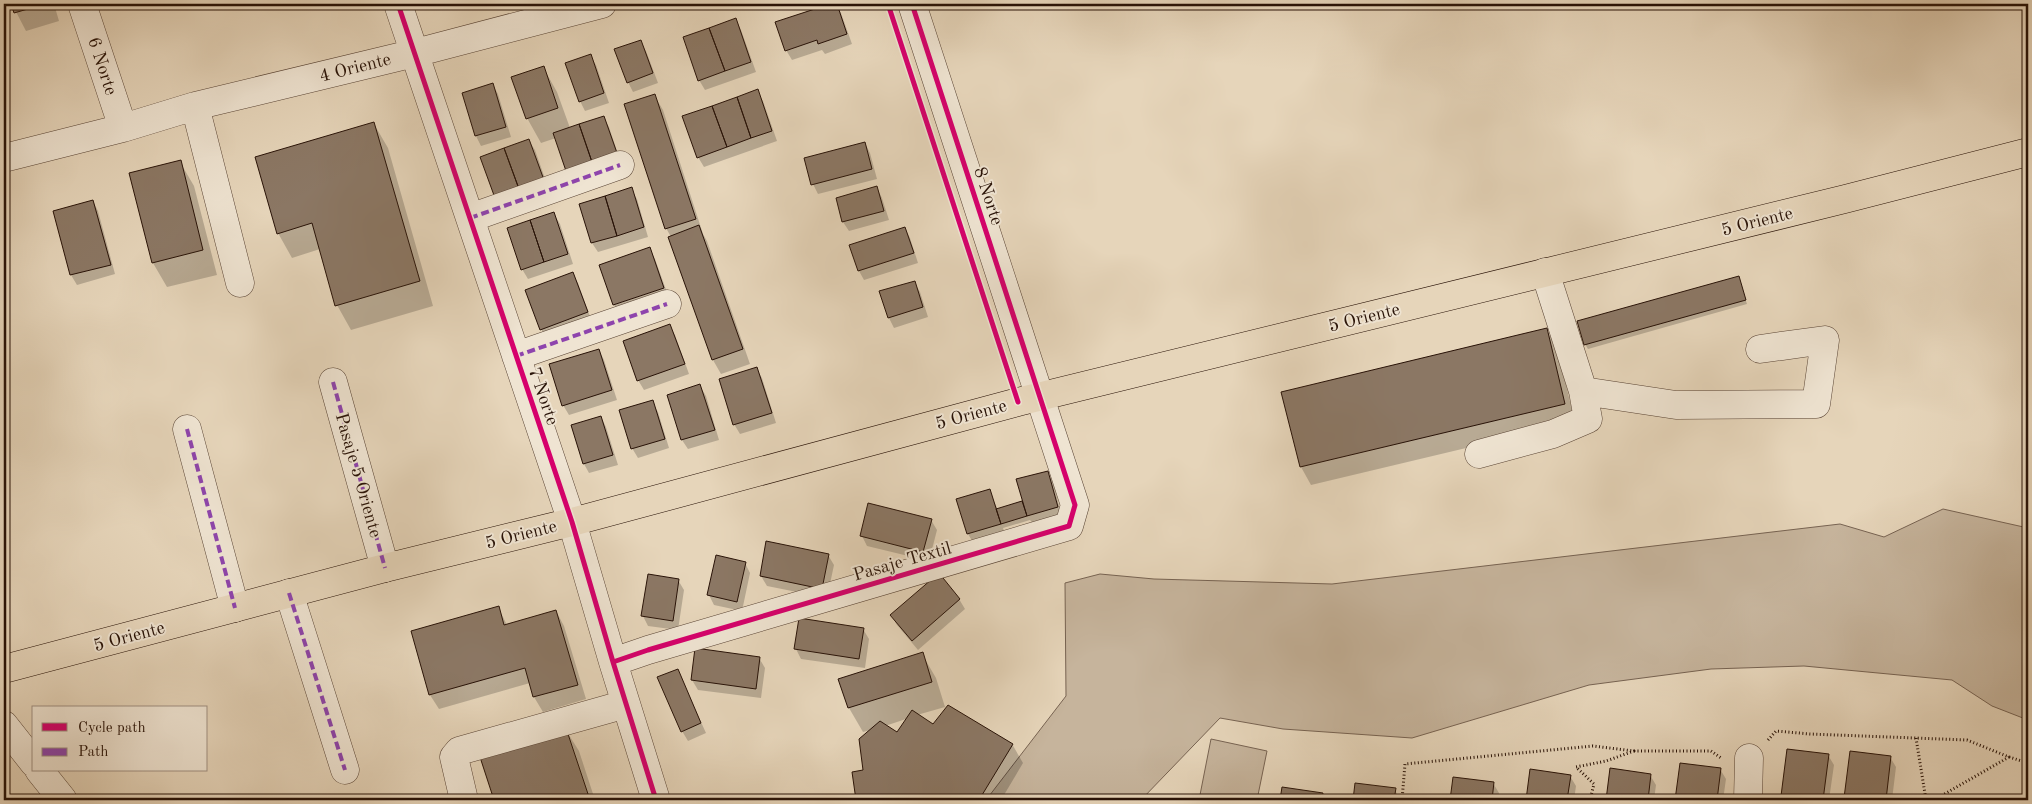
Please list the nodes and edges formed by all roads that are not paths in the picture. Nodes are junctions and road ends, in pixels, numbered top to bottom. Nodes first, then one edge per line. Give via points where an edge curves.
1 (82, 4) edge
2 (398, 4) edge
3 (602, 4) edge
4 (912, 4) edge
5 (415, 53) junction
6 (195, 106) junction
7 (123, 128) junction
8 (2027, 152) edge
9 (4, 158) edge
10 (620, 165) dead end
11 (470, 218) junction
12 (1545, 272) junction
13 (240, 283) dead end
14 (667, 304) dead end
15 (1760, 349) dead end
16 (516, 356) junction
17 (333, 382) dead end
18 (1583, 391) junction
19 (1041, 396) junction
20 (186, 430) dead end
21 (1479, 454) dead end
22 (572, 522) junction
23 (385, 568) junction
24 (289, 593) junction
25 (235, 608) junction
26 (612, 662) junction
27 (4, 669) edge
28 (626, 704) junction
29 (4, 725) edge
30 (1749, 758) dead end
31 (32, 760) edge
32 (345, 770) dead end
33 (41, 772) edge
34 (63, 800) edge
35 (464, 800) edge
36 (656, 800) edge
37 (1748, 800) edge

1 - 7 street, 6 Norte
2 - 5 street, 7 Norte
3 - 5 street, 4 Oriente
4 - 19 street, 8 Norte
5 - 6 street, 4 Oriente
5 - 11 street, 7 Norte
6 - 7 street, 4 Oriente
6 - 13 street
7 - 9 street, 4 Oriente
8 - 12 main road, 5 Oriente
10 - 11 street
11 - 16 street, 7 Norte
12 - 18 street
12 - 19 main road, 5 Oriente
14 - 16 street
15 - 18 street via 1825,340 1816,404 1676,405
16 - 22 street, 7 Norte
17 - 23 street, Pasaje 5 Oriente
18 - 21 street via 1588,420 1553,434
19 - 22 main road, 5 Oriente
19 - 26 street, Pasaje Textil via 1076,505 1069,526
20 - 25 street
22 - 23 main road, 5 Oriente
22 - 26 street, 7 Norte
23 - 24 main road, 5 Oriente
24 - 25 main road, 5 Oriente
24 - 32 street
25 - 27 main road, 5 Oriente
26 - 28 street, 7 Norte
28 - 35 street via 459,751 454,757
28 - 36 street, 7 Norte
29 - 31 street
30 - 37 street
33 - 34 street

